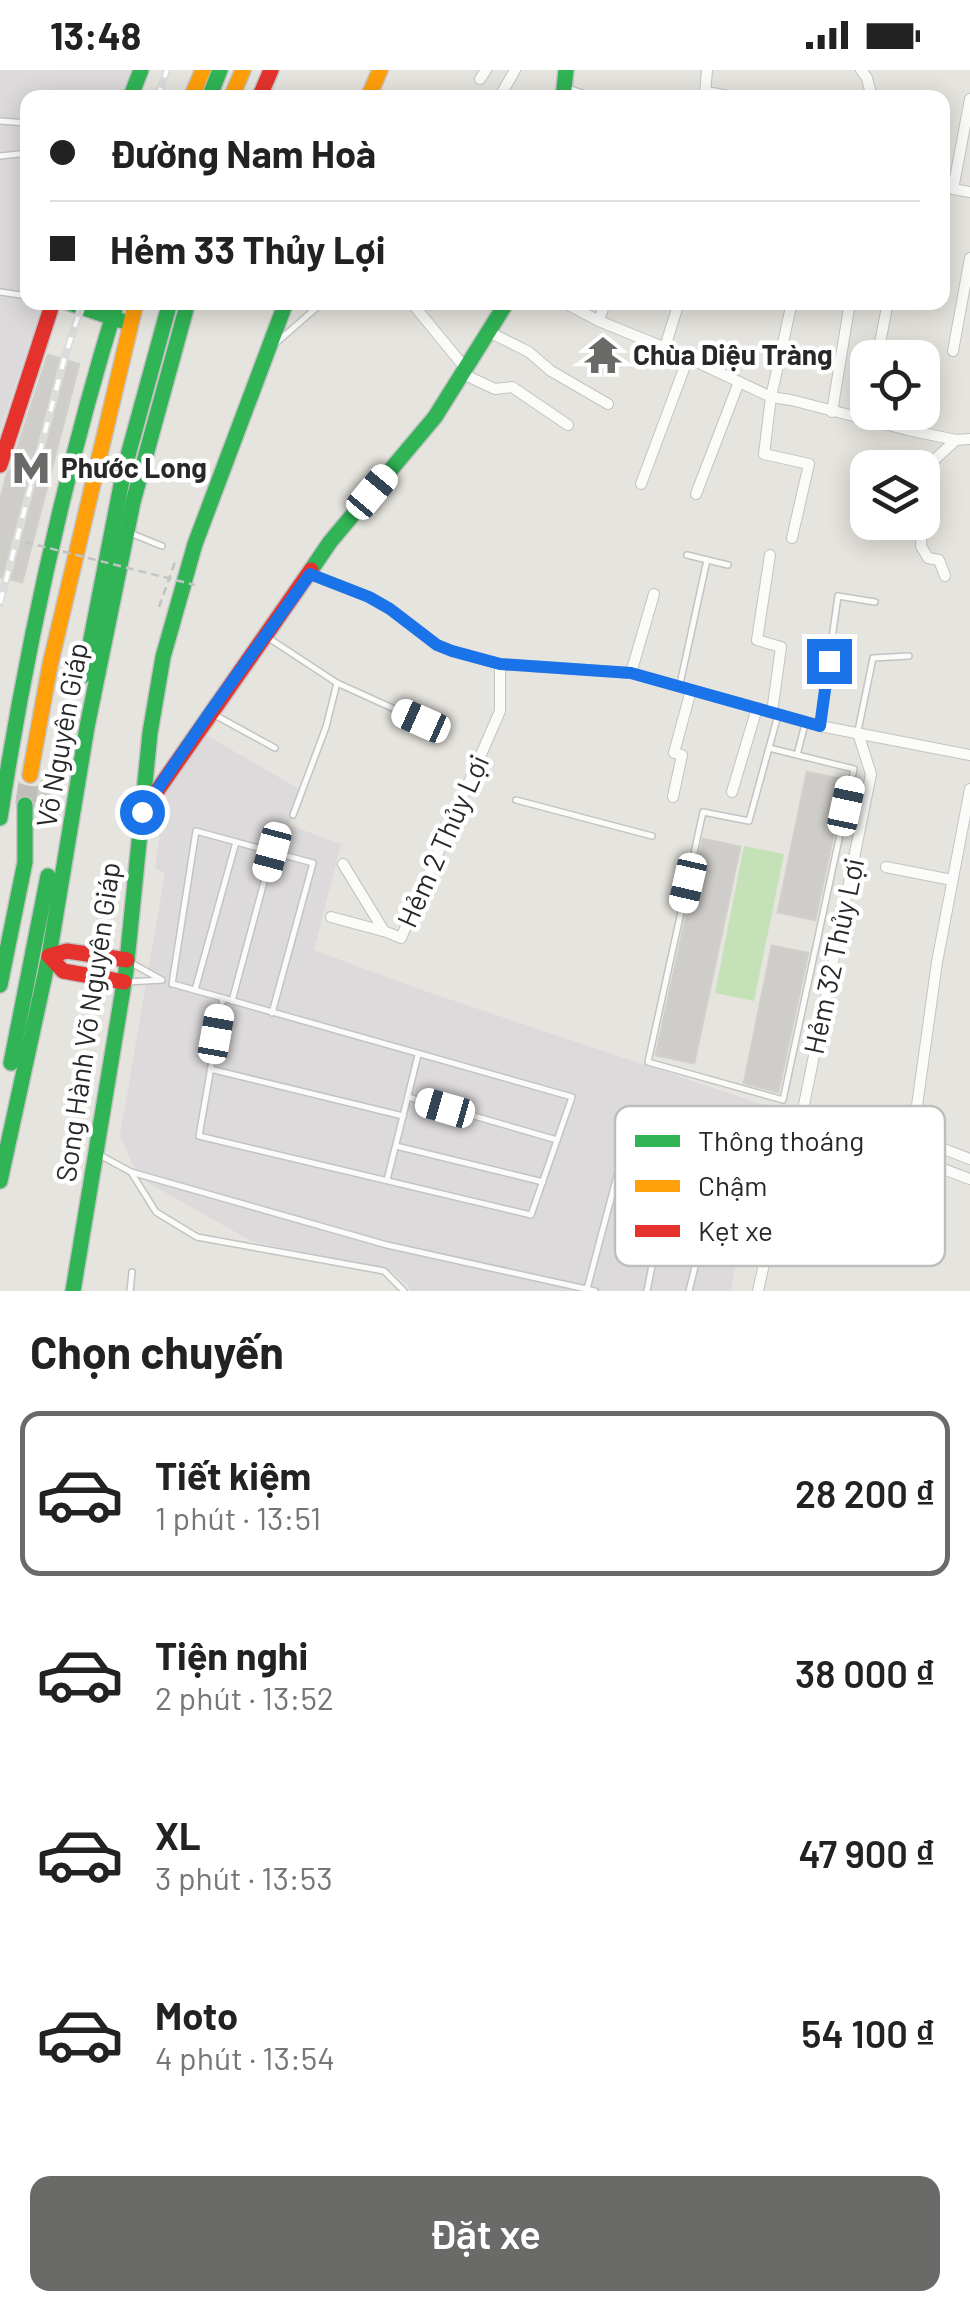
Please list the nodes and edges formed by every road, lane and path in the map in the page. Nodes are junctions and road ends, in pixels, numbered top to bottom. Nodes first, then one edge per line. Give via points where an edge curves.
1 (970, 99) edge
2 (970, 192) edge
3 (970, 258) edge
4 (50, 310) edge
5 (115, 310) edge
6 (134, 310) edge
7 (168, 310) edge
8 (186, 310) edge
9 (283, 310) edge
10 (315, 310) edge
11 (417, 310) edge
12 (497, 310) edge
13 (579, 310) edge
14 (602, 310) edge
15 (677, 310) edge
16 (790, 310) edge
17 (849, 310) edge
18 (886, 310) edge
19 (599, 320) junction
20 (131, 324) junction
21 (489, 332) junction
22 (881, 340) edge
23 (666, 348) junction
24 (268, 349) junction
25 (953, 351) dead end
26 (99, 358) junction
27 (688, 358) junction
28 (464, 372) junction
29 (739, 382) junction
30 (771, 398) junction
31 (608, 404) dead end
32 (832, 412) junction
33 (850, 413) edge
34 (568, 425) dead end
35 (923, 430) edge
36 (970, 439) edge
37 (956, 440) junction
38 (940, 455) edge
39 (0, 465) edge
40 (640, 484) dead end
41 (696, 494) dead end
42 (127, 532) junction
43 (792, 538) dead end
44 (921, 540) edge
45 (25, 542) dead end
46 (162, 546) dead end
47 (688, 555) dead end
48 (770, 555) dead end
49 (708, 560) junction
50 (174, 564) dead end
51 (728, 565) dead end
52 (310, 574) junction
53 (946, 576) dead end
54 (169, 579) junction
55 (196, 586) dead end
56 (654, 594) dead end
57 (875, 602) dead end
58 (159, 607) dead end
59 (265, 635) junction
60 (909, 656) dead end
61 (50, 664) junction
62 (500, 664) junction
63 (631, 673) junction
64 (337, 682) junction
65 (685, 688) junction
66 (757, 708) junction
67 (210, 712) junction
68 (775, 713) junction
69 (421, 721) dead end
70 (806, 722) junction
71 (13, 726) junction
72 (820, 726) junction
73 (858, 734) junction
74 (276, 748) dead end
75 (769, 748) junction
76 (797, 755) junction
77 (970, 755) edge
78 (30, 775) tunnel mouth
79 (970, 789) edge
80 (732, 792) dead end
81 (673, 797) dead end
82 (516, 800) dead end
83 (24, 805) tunnel mouth
84 (142, 812) junction
85 (293, 815) dead end
86 (0, 818) edge
87 (652, 836) dead end
88 (236, 842) junction
89 (272, 852) junction
90 (343, 864) dead end
91 (886, 867) dead end
92 (952, 880) junction
93 (331, 917) dead end
94 (40, 925) junction
95 (384, 931) junction
96 (49, 956) junction
97 (127, 960) junction
98 (28, 980) junction
99 (162, 980) junction
100 (124, 982) junction
101 (172, 984) junction
102 (0, 985) edge
103 (195, 990) junction
104 (222, 998) junction
105 (232, 1001) junction
106 (272, 1012) junction
107 (418, 1055) junction
108 (210, 1070) junction
109 (17, 1097) junction
110 (408, 1097) junction
111 (805, 1106) edge
112 (916, 1106) edge
113 (0, 1111) edge
114 (403, 1116) junction
115 (557, 1140) junction
116 (396, 1146) junction
117 (945, 1149) edge
118 (96, 1152) junction
119 (970, 1159) edge
120 (1, 1167) edge
121 (945, 1170) edge
122 (131, 1172) junction
123 (970, 1179) edge
124 (388, 1180) junction
125 (543, 1182) junction
126 (615, 1183) edge
127 (652, 1266) edge
128 (695, 1266) edge
129 (764, 1266) edge
130 (132, 1272) dead end
131 (587, 1289) edge
132 (73, 1291) edge
133 (130, 1291) edge
134 (404, 1291) edge
135 (595, 1291) edge
136 (647, 1291) edge
137 (689, 1291) edge
138 (758, 1291) edge

1 - 2 street via 953,189
3 - 25 street
4 - 39 main road
5 - 20 main road
5 - 26 main road, Võ Nguyên Giáp
6 - 20 main road, Võ Nguyên Giáp
7 - 94 main road, Võ Nguyên Giáp via 124,470
8 - 42 main road, Võ Nguyên Giáp
9 - 24 main road, Song Hành Võ Nguyên Giáp
10 - 24 lane
11 - 28 street
12 - 21 main road
13 - 19 street
14 - 19 street
15 - 23 street
16 - 30 street
17 - 32 street
18 - 22 street
19 - 23 street
20 - 26 main road
20 - 61 main road, Võ Nguyên Giáp
21 - 28 main road
21 - 31 street
23 - 27 street
24 - 84 main road, Song Hành Võ Nguyên Giáp via 172,619
26 - 71 main road, Võ Nguyên Giáp via 59,502
27 - 29 street
27 - 40 street
28 - 34 street via 495,390 512,387
28 - 52 main road
29 - 30 street
29 - 41 street
30 - 32 street
30 - 43 street via 764,454 808,464
32 - 33 street
35 - 37 street
36 - 37 street
37 - 38 street
42 - 46 lane
42 - 96 main road, Võ Nguyên Giáp via 86,727
44 - 53 street
45 - 54 path, bridge
47 - 49 lane
48 - 68 street via 758,640 781,647
49 - 51 lane
49 - 65 lane
50 - 54 path
52 - 59 main road
52 - 62 street via 379,603 437,645
54 - 55 path, bridge
54 - 58 path
56 - 63 street
57 - 72 lane via 838,596
59 - 64 lane
59 - 67 main road
60 - 73 lane via 874,658
61 - 71 main road
61 - 78 main road, Võ Nguyên Giáp
62 - 63 street
62 - 95 street, Hẻm 2 Thủy Lợi via 500,711 401,938
63 - 65 street
64 - 69 lane
64 - 85 lane
65 - 66 street
65 - 81 street
66 - 68 street
66 - 80 street
67 - 74 lane
67 - 84 main road
68 - 70 street
68 - 75 lane
70 - 72 street
70 - 76 lane
71 - 86 main road, Võ Nguyên Giáp
72 - 73 street
73 - 77 street
73 - 111 street, Hẻm 32 Thủy Lợi via 871,774
75 - 76 lane
75 - 76 lane via 748,821 703,812 648,1062 784,1100 854,770
79 - 92 street
82 - 87 lane
83 - 102 main road, Võ Nguyên Giáp via 25,862
84 - 97 main road, Song Hành Võ Nguyên Giáp
88 - 89 lane
88 - 101 lane via 196,831
88 - 103 lane
89 - 105 lane
89 - 106 lane via 314,863
90 - 95 street, Hẻm 2 Thủy Lợi
91 - 92 street
92 - 112 street
93 - 95 street
94 - 96 main road
94 - 98 main road, Võ Nguyên Giáp
96 - 97 main road via 67,951
96 - 98 main road
96 - 100 main road via 63,971
96 - 109 main road, Võ Nguyên Giáp
97 - 99 lane
97 - 100 main road, Song Hành Võ Nguyên Giáp
98 - 113 main road, Võ Nguyên Giáp
99 - 100 lane
99 - 101 lane
100 - 118 main road, Song Hành Võ Nguyên Giáp
101 - 103 lane
103 - 104 lane
104 - 105 lane
104 - 108 lane
105 - 106 lane
106 - 107 lane
107 - 110 lane
107 - 115 lane via 572,1097
108 - 114 lane
108 - 124 lane via 199,1136
109 - 113 main road
109 - 120 main road, Võ Nguyên Giáp
110 - 114 lane
110 - 115 lane
114 - 116 lane
115 - 125 lane
116 - 124 lane
116 - 125 lane
117 - 119 street
118 - 122 lane
118 - 132 main road, Song Hành Võ Nguyên Giáp
121 - 123 street
122 - 131 lane via 387,1245
122 - 134 lane via 156,1212 197,1237 384,1271
124 - 125 lane via 531,1215
126 - 131 lane
127 - 136 lane
128 - 137 lane
129 - 138 street
130 - 133 lane
131 - 135 lane

